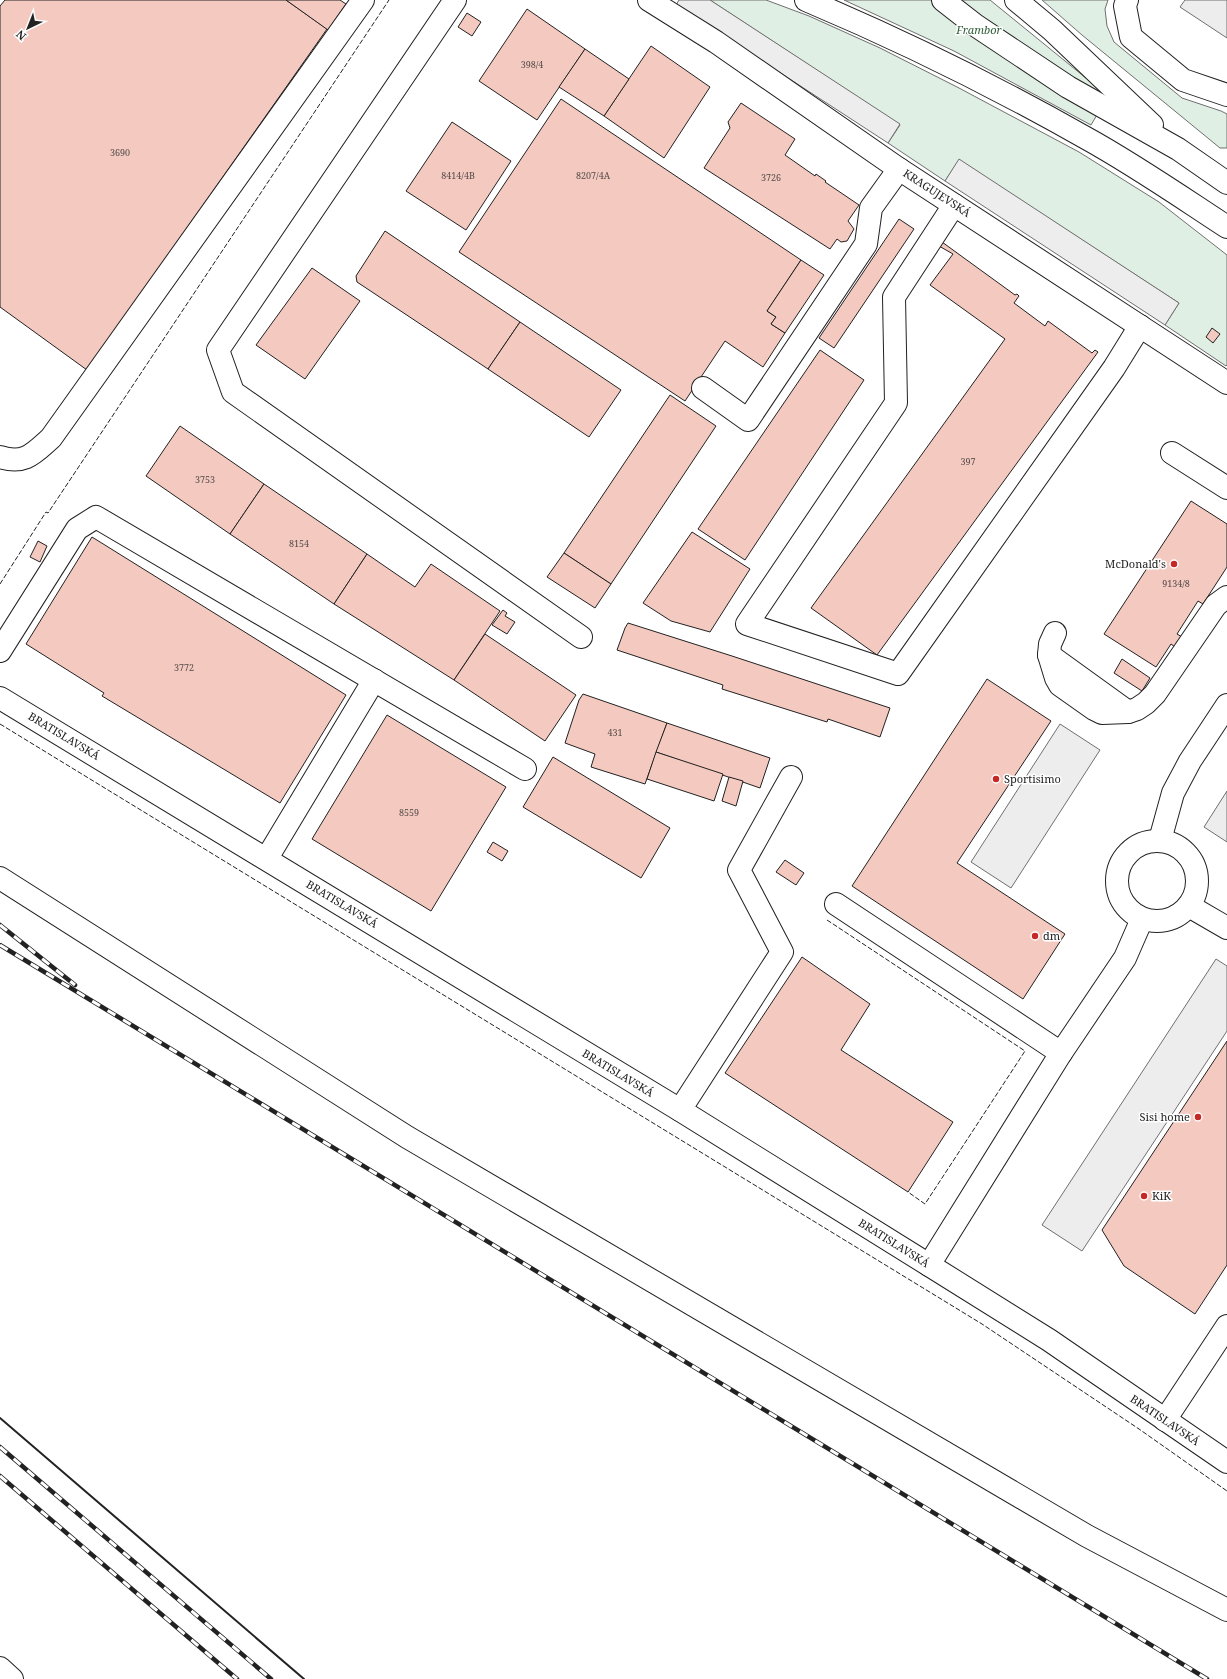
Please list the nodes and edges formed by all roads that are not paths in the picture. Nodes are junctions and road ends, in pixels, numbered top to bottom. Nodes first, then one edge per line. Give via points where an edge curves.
1 (363, 0) edge
2 (455, 0) edge
3 (649, 0) edge
4 (806, 0) edge
5 (943, 0) edge
6 (1016, 0) edge
7 (1127, 0) edge
8 (1227, 95) edge
9 (1178, 149) junction
10 (899, 168) junction
11 (1227, 183) edge
12 (954, 205) junction
13 (1227, 227) edge
14 (1140, 326) junction
15 (1227, 383) edge
16 (703, 388) dead end
17 (1172, 453) dead end
18 (0, 457) edge
19 (1227, 488) edge
20 (1227, 597) edge
21 (1055, 633) dead end
22 (581, 637) dead end
23 (0, 651) edge
24 (374, 680) junction
25 (0, 698) edge
26 (1227, 705) edge
27 (526, 769) dead end
28 (792, 777) dead end
29 (1160, 840) junction
30 (267, 858) junction
31 (0, 878) edge
32 (836, 904) dead end
33 (1189, 906) junction
34 (1142, 919) junction
35 (1227, 928) edge
36 (1061, 1053) junction
37 (680, 1110) junction
38 (929, 1265) junction
39 (1227, 1326) edge
40 (1165, 1420) junction
41 (1227, 1462) edge
42 (1227, 1610) edge
43 (0, 1668) edge
44 (12, 1679) edge

1 - 18 street via 51,438 24,459 12,461
2 - 22 street via 218,350 233,392
3 - 10 street, KRAGUJEVSKÁ via 716,42
4 - 13 street via 856,21 1014,98 1087,138
5 - 9 street via 975,25 1068,87
6 - 9 street via 1052,30
7 - 8 street via 1125,6 1131,37 1183,80
9 - 11 street
10 - 12 street, KRAGUJEVSKÁ
10 - 16 street via 871,208 866,244 748,420
12 - 14 street, KRAGUJEVSKÁ
12 - 14 street via 894,297 896,403 747,624 898,674 1114,368
14 - 15 street, KRAGUJEVSKÁ
17 - 19 street
20 - 21 street via 1216,605 1155,694 1142,706 1128,712 1102,713 1060,685 1049,656 1050,644
23 - 24 street via 77,529 96,517
24 - 27 street
24 - 30 street
25 - 30 street, BRATISLAVSKÁ
26 - 29 street via 1190,761 1173,793
28 - 37 street via 739,870 782,952
29 - 33 street via 1172,843 1183,850 1196,870 1195,895
29 - 34 street via 1148,841 1126,854 1117,876 1117,889 1122,902
30 - 37 street, BRATISLAVSKÁ
31 - 42 street via 407,1137 1087,1536
32 - 36 street
33 - 34 street via 1180,915 1168,920 1155,922
33 - 35 street
34 - 36 street via 1125,958
36 - 38 street
37 - 38 street, BRATISLAVSKÁ
38 - 40 street, BRATISLAVSKÁ via 1049,1340
39 - 40 street
40 - 41 street, BRATISLAVSKÁ
43 - 44 street

